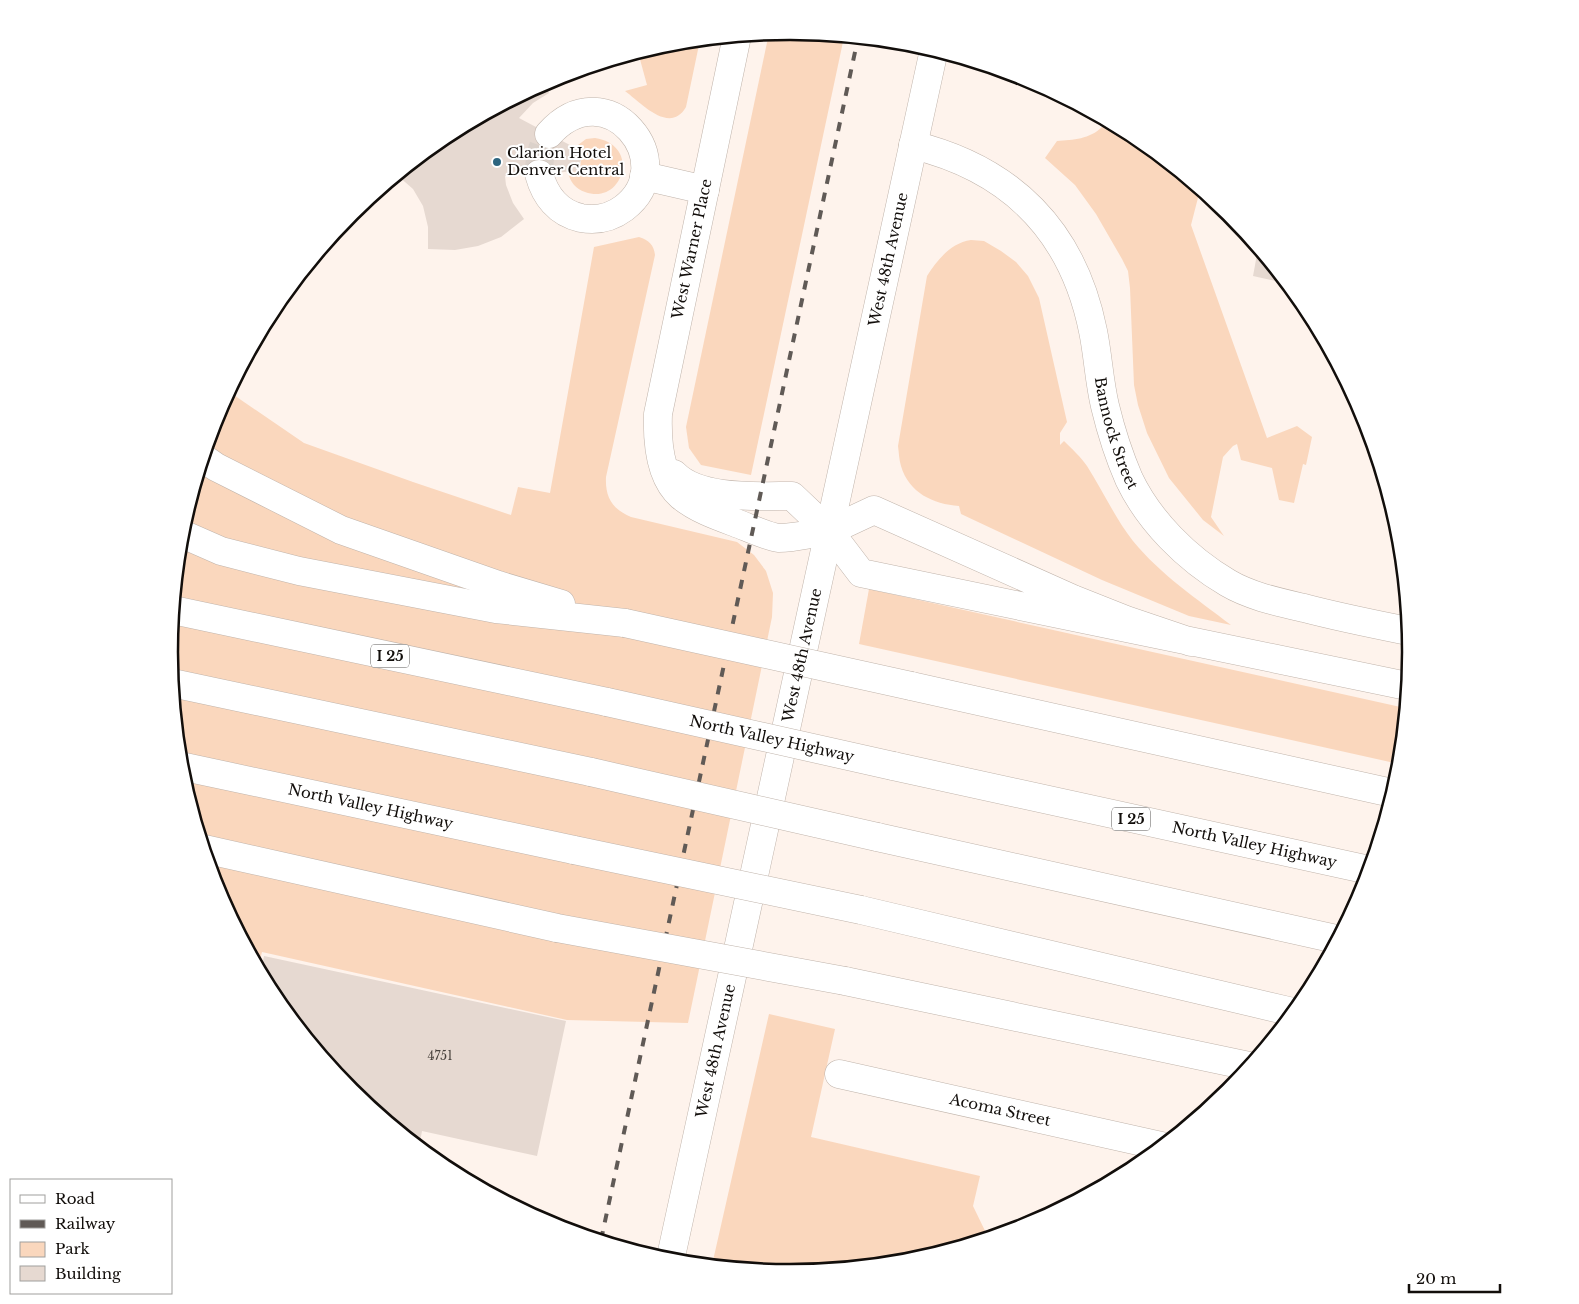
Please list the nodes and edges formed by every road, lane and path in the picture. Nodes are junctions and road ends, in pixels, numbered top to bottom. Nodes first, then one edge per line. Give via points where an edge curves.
1 (736, 42) edge
2 (932, 57) edge
3 (549, 134) tunnel mouth
4 (913, 145) junction
5 (539, 174) tunnel mouth
6 (644, 176) junction
7 (705, 190) junction
8 (208, 461) edge
9 (662, 462) junction
10 (829, 531) junction
11 (188, 537) edge
12 (179, 611) edge
13 (625, 623) junction
14 (1401, 629) edge
15 (1191, 642) junction
16 (179, 684) edge
17 (1400, 685) edge
18 (189, 768) edge
19 (1385, 792) edge
20 (218, 854) edge
21 (1362, 868) edge
22 (1330, 938) edge
23 (1285, 1010) edge
24 (1242, 1064) edge
25 (839, 1074) dead end
26 (1153, 1144) edge
27 (672, 1252) edge

1 - 7 main road, West Warner Place
2 - 4 main road, West 48th Avenue
3 - 6 main road via 567,118 578,114 590,112 611,116 627,125 639,140 644,157
4 - 10 main road, West 48th Avenue
4 - 14 main road, Bannock Street via 956,157 985,172 1012,190 1056,238 1073,266 1084,297 1093,330 1105,406 1129,479 1142,503 1180,546 1229,584 1256,595
5 - 6 main road via 549,198 558,207 572,215 594,219 610,216 630,204
6 - 7 main road
7 - 9 main road, West Warner Place via 658,414
8 - 13 main road via 341,530 498,585
9 - 10 main road via 677,478 706,490 792,496
9 - 10 main road, West Warner Place via 670,482 680,495 713,514 778,538
10 - 15 main road via 861,574
10 - 15 main road, West Warner Place via 874,510 1073,599
10 - 27 main road, West 48th Avenue
11 - 13 main road via 221,551 299,571 496,609
12 - 21 main road, North Valley Highway / I 25, bridge
13 - 19 main road, bridge
15 - 17 main road
16 - 22 main road, bridge via 591,772
18 - 23 main road, North Valley Highway, bridge via 861,910
20 - 24 main road, bridge via 557,928 845,981
25 - 26 main road, Acoma Street

